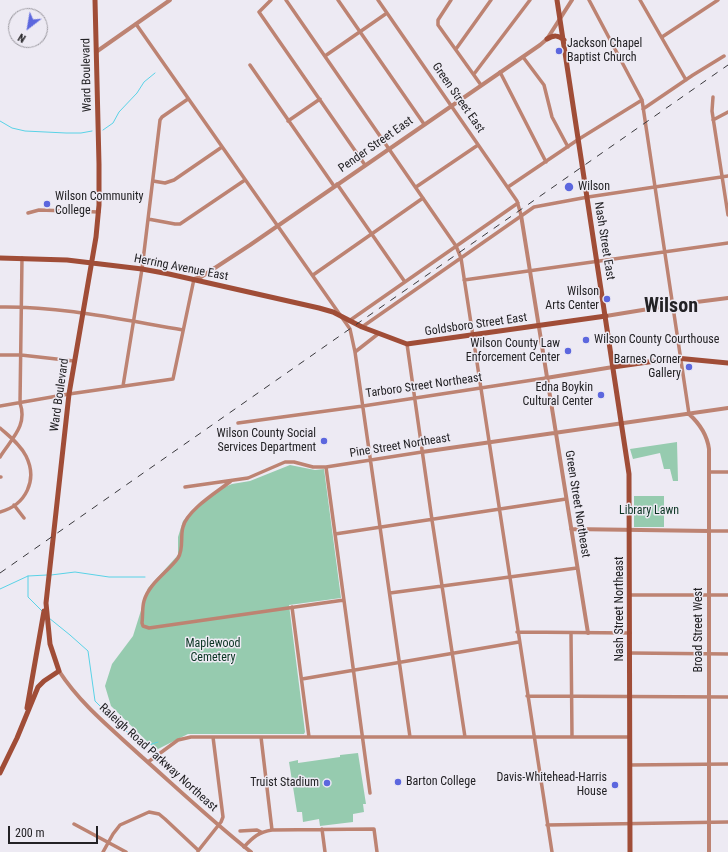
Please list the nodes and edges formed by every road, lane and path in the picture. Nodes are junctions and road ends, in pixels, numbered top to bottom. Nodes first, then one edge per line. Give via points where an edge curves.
1 (95, 0) edge
2 (170, 0) edge
3 (271, 0) edge
4 (286, 0) edge
5 (338, 0) edge
6 (378, 0) edge
7 (451, 0) edge
8 (491, 0) edge
9 (530, 0) edge
10 (557, 0) edge
11 (572, 0) edge
12 (589, 0) edge
13 (640, 0) edge
14 (718, 0) edge
15 (387, 13) junction
16 (560, 18) junction
17 (136, 24) junction
18 (360, 31) junction
19 (662, 36) junction
20 (547, 39) junction
21 (564, 40) junction
22 (456, 49) junction
23 (96, 52) junction
24 (325, 56) junction
25 (724, 56) dead end
26 (523, 57) junction
27 (250, 66) dead end
28 (500, 72) junction
29 (474, 74) junction
30 (686, 80) junction
31 (481, 85) junction
32 (713, 97) dead end
33 (188, 99) junction
34 (320, 99) junction
35 (642, 100) junction
36 (451, 106) junction
37 (643, 109) junction
38 (728, 112) edge
39 (713, 120) junction
40 (288, 121) junction
41 (424, 124) junction
42 (579, 139) junction
43 (478, 145) junction
44 (222, 147) junction
45 (568, 147) junction
46 (389, 149) junction
47 (546, 162) junction
48 (365, 165) junction
49 (728, 176) edge
50 (722, 177) junction
51 (245, 180) junction
52 (153, 181) junction
53 (336, 185) junction
54 (416, 187) junction
55 (508, 187) junction
56 (655, 187) junction
57 (588, 197) junction
58 (423, 198) junction
59 (518, 203) junction
60 (98, 212) junction
61 (28, 213) dead end
62 (521, 215) junction
63 (728, 215) edge
64 (148, 219) junction
65 (277, 225) junction
66 (372, 234) junction
67 (728, 243) edge
68 (456, 246) junction
69 (664, 252) junction
70 (0, 258) edge
71 (22, 258) junction
72 (461, 258) junction
73 (597, 261) junction
74 (92, 263) junction
75 (142, 269) junction
76 (530, 271) junction
77 (313, 275) junction
78 (194, 279) junction
79 (464, 280) junction
80 (405, 282) junction
81 (728, 298) edge
82 (672, 305) junction
83 (0, 307) edge
84 (21, 307) junction
85 (83, 314) junction
86 (606, 316) junction
87 (344, 318) junction
88 (133, 322) junction
89 (351, 322) junction
90 (538, 326) junction
91 (362, 327) junction
92 (183, 330) junction
93 (378, 334) junction
94 (472, 335) junction
95 (407, 344) junction
96 (355, 352) junction
97 (0, 355) edge
98 (21, 355) junction
99 (680, 358) junction
100 (74, 361) junction
101 (728, 363) edge
102 (614, 367) junction
103 (546, 378) junction
104 (122, 386) junction
105 (480, 388) junction
106 (68, 394) junction
107 (414, 398) junction
108 (20, 403) junction
109 (0, 406) edge
110 (363, 406) junction
111 (728, 408) edge
112 (689, 414) junction
113 (238, 423) dead end
114 (621, 423) junction
115 (0, 428) edge
116 (555, 433) junction
117 (12, 439) junction
118 (488, 442) junction
119 (422, 452) junction
120 (0, 457) edge
121 (370, 460) junction
122 (326, 467) junction
123 (709, 472) junction
124 (728, 472) edge
125 (231, 481) junction
126 (185, 487) dead end
127 (566, 499) junction
128 (14, 505) junction
129 (499, 510) junction
130 (0, 512) edge
131 (24, 518) dead end
132 (432, 520) junction
133 (380, 527) junction
134 (571, 529) junction
135 (630, 530) junction
136 (709, 531) junction
137 (728, 531) edge
138 (335, 534) junction
139 (577, 568) junction
140 (509, 576) junction
141 (442, 586) junction
142 (390, 593) junction
143 (630, 595) junction
144 (708, 595) junction
145 (728, 595) edge
146 (344, 600) junction
147 (46, 603) junction
148 (292, 607) junction
149 (517, 632) junction
150 (571, 633) junction
151 (588, 633) junction
152 (630, 633) junction
153 (519, 642) junction
154 (630, 652) junction
155 (452, 653) junction
156 (709, 653) junction
157 (728, 654) edge
158 (399, 662) junction
159 (353, 670) junction
160 (60, 671) junction
161 (302, 679) junction
162 (527, 696) junction
163 (572, 696) junction
164 (630, 696) junction
165 (709, 696) junction
166 (728, 696) edge
167 (24, 722) junction
168 (572, 736) junction
169 (213, 737) junction
170 (261, 737) junction
171 (309, 737) junction
172 (362, 737) junction
173 (410, 737) junction
174 (465, 737) junction
175 (534, 737) junction
176 (630, 737) junction
177 (148, 762) junction
178 (709, 764) junction
179 (728, 764) edge
180 (630, 765) junction
181 (0, 773) edge
182 (370, 793) dead end
183 (728, 822) edge
184 (709, 823) junction
185 (74, 824) dead end
186 (630, 824) junction
187 (548, 825) junction
188 (218, 826) junction
189 (322, 829) junction
190 (272, 830) junction
191 (240, 831) dead end
192 (261, 832) junction
193 (108, 842) junction
194 (244, 847) junction
195 (198, 851) edge
196 (103, 852) edge
197 (126, 852) edge
198 (251, 852) edge
199 (325, 852) edge
200 (377, 852) edge
201 (552, 852) edge
202 (630, 852) edge
203 (709, 852) edge

1 - 23 main road, Ward Boulevard
2 - 17 street
3 - 34 street via 259,12
4 - 24 street
5 - 18 street
6 - 15 street, Green Street East
7 - 22 street via 438,20 438,25
8 - 22 street
9 - 29 street
10 - 16 main road, Nash Street East
11 - 16 street, Pender Street East
12 - 35 street
13 - 19 street
14 - 19 street
15 - 18 street
15 - 36 street, Green Street East
16 - 20 street, Pender Street East
16 - 21 main road, Nash Street East
17 - 23 street
17 - 33 street
18 - 24 street
18 - 41 street
19 - 30 street
20 - 21 main road via 556,36
20 - 26 street, Pender Street East
21 - 42 main road, Nash Street East
22 - 29 street
23 - 60 main road, Ward Boulevard
24 - 46 street
25 - 30 street
26 - 28 street, Pender Street East
26 - 45 street via 544,85 552,117
27 - 40 street
28 - 31 street, Pender Street East
28 - 47 street
29 - 31 street
30 - 37 street
31 - 36 street, Pender Street East
32 - 39 street
33 - 44 street
33 - 52 street via 160,120
34 - 40 street
34 - 48 street
35 - 37 street
35 - 42 street
36 - 41 street, Pender Street East
36 - 43 street, Green Street East
37 - 56 street
38 - 39 street
39 - 50 street
40 - 53 street
41 - 46 street, Pender Street East
42 - 45 street
42 - 57 main road, Nash Street East
43 - 54 street
43 - 55 street, Green Street East
44 - 51 street
44 - 52 street via 174,180 165,183
45 - 47 street
46 - 48 street, Pender Street East
46 - 54 street
47 - 55 street
48 - 53 street, Pender Street East
49 - 50 street
50 - 56 street
50 - 63 street
51 - 64 street via 180,224
51 - 65 street
52 - 64 street
53 - 65 street, Pender Street East
53 - 66 street
54 - 58 street
55 - 59 street, Green Street East
56 - 57 street
56 - 69 street
57 - 62 street via 534,207
57 - 73 main road, Nash Street East
58 - 66 street
58 - 68 street
59 - 62 street, Green Street East
59 - 68 street
60 - 61 street via 39,210
60 - 74 main road, Ward Boulevard
62 - 72 street
62 - 76 street
64 - 75 street
65 - 77 street
65 - 78 street, Pender Street East via 201,277
66 - 77 street
66 - 80 street
67 - 69 street
68 - 72 street
68 - 80 street
69 - 73 street
69 - 82 street
70 - 71 main road, Herring Avenue East
71 - 74 main road, Herring Avenue East
71 - 84 street
72 - 79 street
72 - 91 street
73 - 76 street
73 - 86 main road, Nash Street East
74 - 75 main road, Herring Avenue East
74 - 85 main road, Ward Boulevard
75 - 78 main road, Herring Avenue East
75 - 88 street
76 - 79 street
76 - 90 street
77 - 87 street
78 - 87 main road, Herring Avenue East via 319,308
78 - 92 street
79 - 94 street
80 - 89 street
81 - 82 street
82 - 86 street
82 - 99 street
83 - 84 street
84 - 85 street
84 - 98 street
85 - 88 street
85 - 100 main road, Ward Boulevard
86 - 90 main road, Goldsboro Street East
86 - 102 main road, Nash Street East
87 - 89 main road, Herring Avenue East
87 - 96 street via 350,328
88 - 92 street
88 - 104 street
89 - 91 main road, Goldsboro Street East
90 - 94 main road, Goldsboro Street East
90 - 103 street
91 - 93 main road, Goldsboro Street East
92 - 104 street via 173,379
93 - 95 main road, Goldsboro Street East
93 - 96 street
94 - 95 main road, Goldsboro Street East
94 - 105 street
95 - 107 street
96 - 110 street
97 - 98 street
98 - 100 street
98 - 108 street
99 - 101 main road
99 - 102 main road
99 - 112 street
100 - 106 main road, Ward Boulevard
102 - 103 street, Tarboro Street Northeast
102 - 114 main road, Nash Street Northeast
103 - 105 street, Tarboro Street Northeast
103 - 116 street, Green Street Northeast
104 - 106 street
105 - 107 street, Tarboro Street Northeast
105 - 118 street
106 - 108 street
106 - 147 main road, Ward Boulevard
107 - 110 street, Tarboro Street Northeast
107 - 119 street
108 - 109 street
108 - 117 street via 21,427
110 - 113 street, Tarboro Street Northeast
110 - 121 street
111 - 112 street, Pine Street Northeast
112 - 114 street, Pine Street Northeast
112 - 123 street, Broad Street West via 701,426 707,439
114 - 116 street, Pine Street Northeast
114 - 135 main road, Nash Street Northeast via 630,474
115 - 117 street
116 - 118 street, Pine Street Northeast
116 - 127 street, Green Street Northeast
117 - 120 street
117 - 128 street via 26,456 31,478 26,494
118 - 119 street, Pine Street Northeast
118 - 129 street
119 - 121 street, Pine Street Northeast
119 - 132 street
121 - 122 street, Pine Street Northeast
121 - 133 street
122 - 125 street, Pine Street Northeast via 285,462 254,476
122 - 138 street
123 - 124 street
123 - 136 street, Broad Street West
125 - 126 street, Pine Street Northeast
125 - 148 street via 186,519 178,558 150,590 145,600 143,626 149,628
127 - 129 street
127 - 134 street, Green Street Northeast
128 - 130 street
128 - 131 street
129 - 132 street
129 - 140 street
132 - 133 street
132 - 141 street
133 - 138 street
133 - 142 street
134 - 135 street
134 - 139 street, Green Street Northeast
135 - 136 street
135 - 143 main road, Nash Street Northeast
136 - 137 street
136 - 144 street, Broad Street West
138 - 146 street
139 - 140 street
139 - 151 street, Green Street Northeast
140 - 141 street
140 - 149 street
141 - 142 street
141 - 155 street
142 - 158 street
143 - 144 street
143 - 152 main road, Nash Street Northeast
144 - 145 street
144 - 156 street, Broad Street West
146 - 148 street
146 - 159 street
147 - 160 main road, Ward Boulevard via 50,644
147 - 167 main road
148 - 161 street
149 - 150 street
149 - 153 street
150 - 151 street
150 - 163 street
151 - 152 street
152 - 154 main road, Nash Street Northeast
153 - 155 street
153 - 162 street
154 - 156 street
154 - 164 main road, Nash Street Northeast
155 - 158 street
155 - 174 street
156 - 157 street
156 - 165 street, Broad Street West
158 - 159 street
158 - 173 street
159 - 161 street
159 - 172 street
160 - 167 main road via 38,687
160 - 177 street, Raleigh Road Parkway Northeast via 71,689 88,707
161 - 171 street
162 - 163 street
162 - 175 street
163 - 164 street
163 - 168 street
164 - 165 street
164 - 176 main road, Nash Street Northeast
165 - 166 street
165 - 178 street, Broad Street West
167 - 181 main road
168 - 175 street
168 - 176 street
169 - 170 street
169 - 177 street via 181,738
169 - 188 street via 222,816
170 - 171 street
170 - 190 street
171 - 172 street
172 - 173 street
172 - 182 street
173 - 174 street
174 - 175 street
175 - 187 street
176 - 180 main road, Nash Street Northeast
177 - 188 street, Raleigh Road Parkway Northeast
178 - 179 street
178 - 180 street
178 - 184 street, Broad Street West
180 - 186 main road, Nash Street Northeast
183 - 184 street
184 - 186 street
184 - 203 street, Broad Street West
185 - 193 street
186 - 187 street
186 - 202 main road, Nash Street Northeast
187 - 201 street
188 - 194 street, Raleigh Road Parkway Northeast
188 - 195 street
189 - 190 street
189 - 199 street
189 - 200 street via 374,829
190 - 192 street
191 - 192 street
192 - 194 street
193 - 195 street via 120,825 149,812 159,814
193 - 196 street
193 - 197 street
194 - 198 street, Raleigh Road Parkway Northeast

